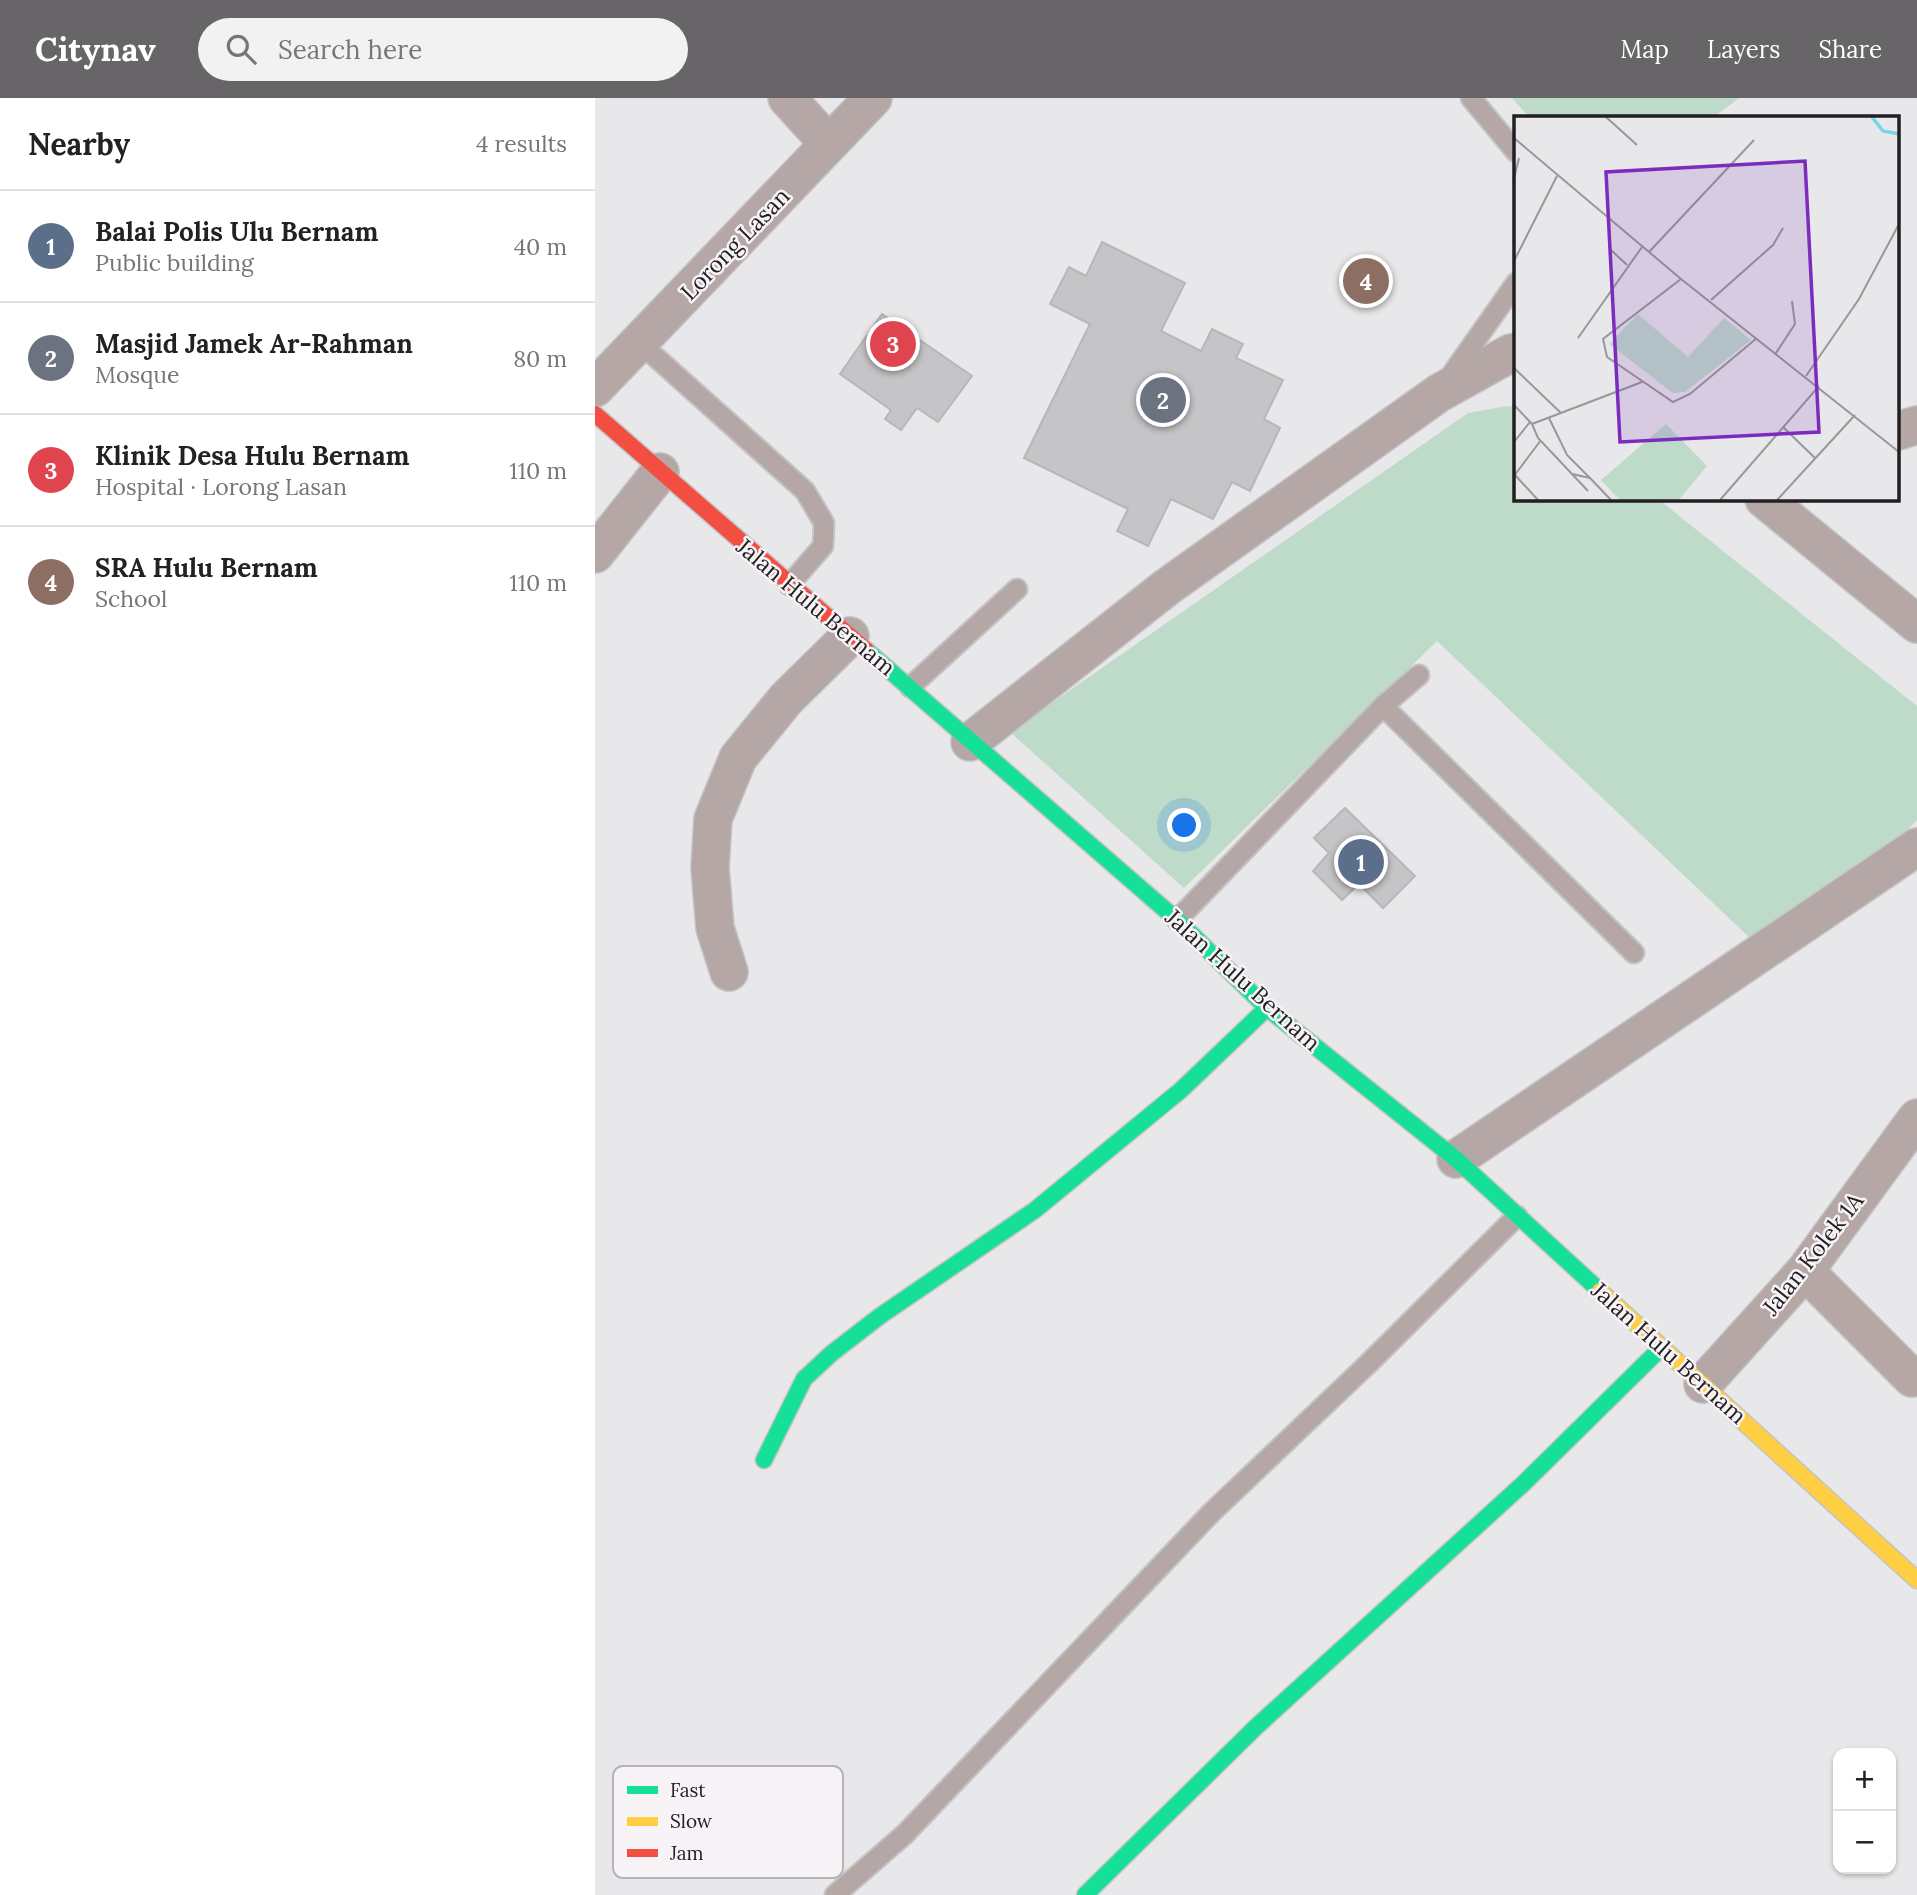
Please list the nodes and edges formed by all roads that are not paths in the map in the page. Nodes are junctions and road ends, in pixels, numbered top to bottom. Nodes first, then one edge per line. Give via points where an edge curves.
1 (787, 98) edge
2 (873, 98) edge
3 (1471, 98) edge
4 (829, 144) junction
5 (1514, 150) edge
6 (1514, 286) edge
7 (640, 343) junction
8 (1514, 352) edge
9 (595, 388) edge
10 (1439, 393) junction
11 (595, 414) edge
12 (1917, 425) edge
13 (1899, 430) edge
14 (660, 472) junction
15 (1765, 500) edge
16 (595, 554) edge
17 (789, 585) junction
18 (1017, 589) dead end
19 (1917, 624) edge
20 (850, 636) junction
21 (1419, 675) dead end
22 (910, 687) junction
23 (1383, 706) junction
24 (970, 742) junction
25 (1917, 847) edge
26 (1177, 920) junction
27 (1634, 953) dead end
28 (729, 972) dead end
29 (1267, 1008) junction
30 (1914, 1127) edge
31 (1456, 1159) junction
32 (1517, 1216) junction
33 (1805, 1271) junction
34 (1661, 1348) junction
35 (1912, 1378) dead end
36 (1703, 1384) junction
37 (764, 1460) dead end
38 (1917, 1580) edge
39 (835, 1895) edge
40 (1085, 1895) edge

1 - 4 street
2 - 4 street, Lorong Lasan
3 - 5 lane
4 - 7 street, Lorong Lasan
6 - 10 lane
7 - 9 street, Lorong Lasan
7 - 17 lane via 805,491 824,523 823,546
8 - 10 street
10 - 24 street via 1167,587
11 - 14 main road, Jalan Hulu Bernam
12 - 13 street
14 - 16 street
14 - 17 main road, Jalan Hulu Bernam
15 - 19 street
17 - 20 main road, Jalan Hulu Bernam
18 - 22 lane
20 - 22 main road, Jalan Hulu Bernam
20 - 28 street via 786,699 739,758 713,819 710,868 715,928
21 - 23 lane
22 - 24 main road, Jalan Hulu Bernam
23 - 26 lane
23 - 27 lane
24 - 26 main road, Jalan Hulu Bernam
25 - 31 street
26 - 29 main road, Jalan Hulu Bernam
29 - 31 main road, Jalan Hulu Bernam
29 - 37 main road via 1181,1090 1046,1202 832,1353 804,1379
30 - 33 street, Jalan Kolek 1A
31 - 32 main road, Jalan Hulu Bernam
32 - 34 main road, Jalan Hulu Bernam
32 - 39 lane via 1211,1513 905,1834
33 - 35 street
33 - 36 street, Jalan Kolek 1A
34 - 36 main road, Jalan Hulu Bernam
34 - 40 main road via 1523,1484 1256,1727
36 - 38 main road, Jalan Hulu Bernam

